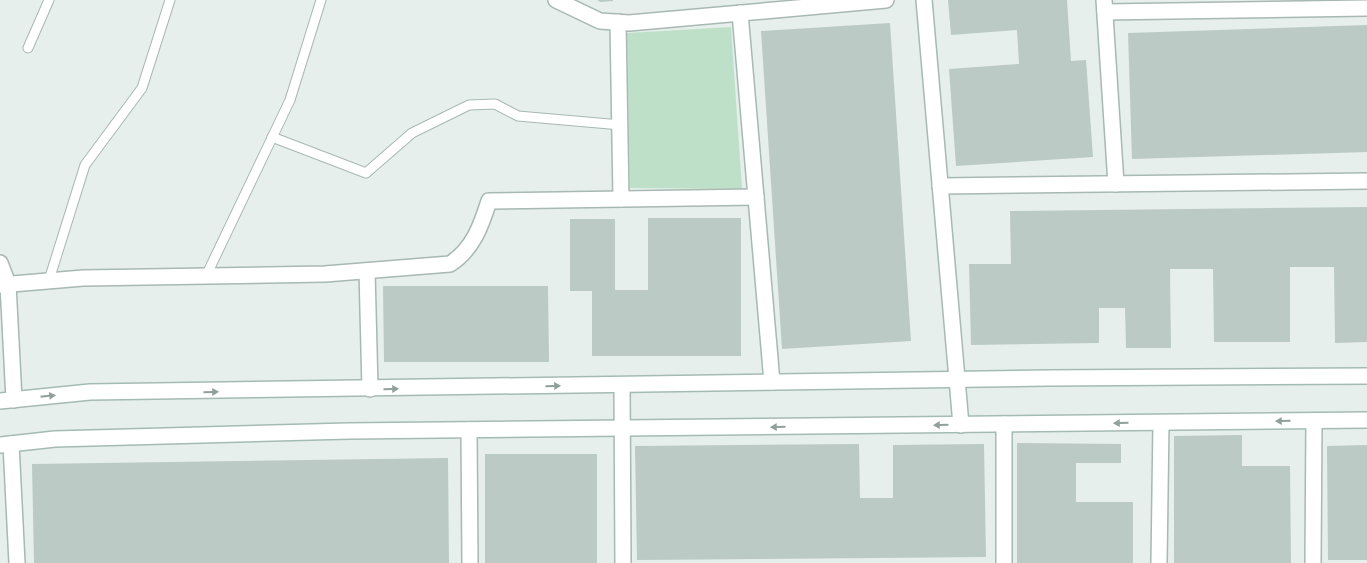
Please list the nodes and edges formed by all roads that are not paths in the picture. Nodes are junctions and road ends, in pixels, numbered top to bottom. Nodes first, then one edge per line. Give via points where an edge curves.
1 (49, 0) edge
2 (170, 0) edge
3 (321, 0) edge
4 (556, 0) edge
5 (886, 0) edge
6 (924, 0) edge
7 (1104, 6) edge
8 (1367, 8) edge
9 (740, 13) junction
10 (618, 22) junction
11 (28, 48) dead end
12 (621, 125) junction
13 (272, 137) junction
14 (1367, 181) edge
15 (1116, 184) junction
16 (940, 186) junction
17 (756, 197) junction
18 (620, 199) junction
19 (0, 263) edge
20 (367, 271) junction
21 (206, 276) junction
22 (50, 280) junction
23 (4, 284) edge
24 (1367, 376) edge
25 (958, 379) junction
26 (772, 382) junction
27 (622, 385) junction
28 (370, 389) junction
29 (7, 401) edge
30 (1367, 420) edge
31 (1314, 421) junction
32 (1161, 423) junction
33 (1004, 424) junction
34 (962, 425) junction
35 (622, 428) junction
36 (469, 430) junction
37 (6, 445) edge
38 (17, 563) edge
39 (470, 563) edge
40 (623, 563) edge
41 (1004, 563) edge
42 (1158, 563) edge
43 (1313, 563) edge

1 - 11 lane
2 - 22 lane via 142,88 85,165
3 - 13 lane via 290,100
4 - 10 street via 600,21
5 - 9 street
6 - 16 street
7 - 8 street
7 - 15 street
9 - 10 street
9 - 17 street
10 - 12 street
12 - 13 lane via 518,116 495,104 469,104 412,133 366,173
12 - 18 street
13 - 21 lane
14 - 15 street
15 - 16 street
16 - 25 street
17 - 18 street
17 - 26 street
18 - 20 street via 489,201 480,230 462,256 450,264
19 - 23 street
20 - 21 street
20 - 28 street
21 - 22 street
22 - 23 street
23 - 29 street
24 - 25 street
25 - 26 street
25 - 34 street
26 - 27 street
28 -> 27 street
27 - 35 street
29 -> 28 street via 90,392
30 - 31 street
31 -> 32 street
31 - 43 street
32 -> 33 street
32 - 42 street
33 - 34 street
33 - 41 street
34 -> 35 street
35 - 36 street
35 - 40 street
36 - 37 street via 56,439
36 - 39 street
37 - 38 street

